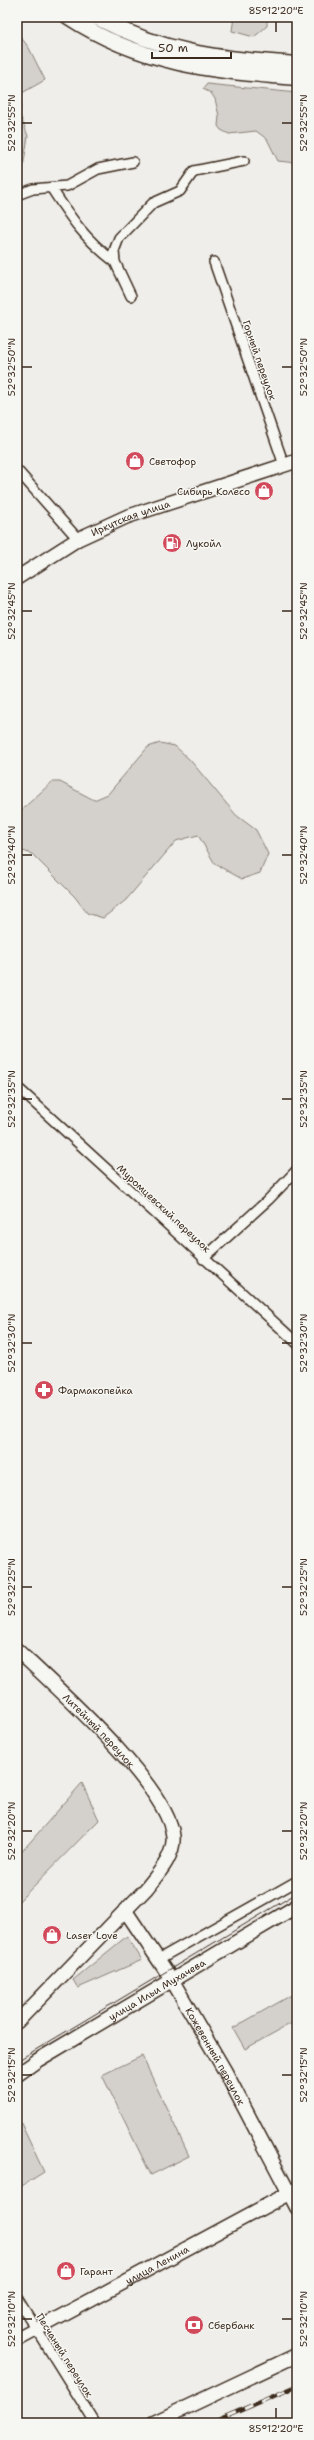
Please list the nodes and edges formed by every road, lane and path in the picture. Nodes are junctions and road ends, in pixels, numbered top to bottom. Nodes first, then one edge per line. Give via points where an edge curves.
1 (68, 17) edge
2 (94, 17) edge
3 (297, 64) edge
4 (297, 78) edge
5 (244, 161) dead end
6 (133, 162) dead end
7 (52, 189) junction
8 (17, 195) edge
9 (115, 262) junction
10 (214, 262) dead end
11 (132, 296) dead end
12 (297, 461) edge
13 (284, 465) junction
14 (17, 470) edge
15 (78, 539) junction
16 (17, 578) edge
17 (17, 1087) edge
18 (297, 1170) edge
19 (203, 1259) junction
20 (297, 1343) edge
21 (17, 1650) edge
22 (297, 1881) edge
23 (297, 1906) edge
24 (125, 1910) junction
25 (157, 1960) junction
26 (172, 1980) junction
27 (17, 2022) edge
28 (17, 2075) edge
29 (293, 2191) edge
30 (297, 2208) edge
31 (17, 2298) edge
32 (35, 2329) junction
33 (17, 2340) edge
34 (297, 2355) edge
35 (95, 2423) edge
36 (153, 2423) edge

1 - 4 main road via 115,43 153,57 196,68
2 - 3 main road via 150,42 192,53 239,60
5 - 9 street via 194,171 180,191 153,202 119,238 114,251
6 - 7 street via 98,169 75,183
7 - 8 street via 33,189
7 - 9 street via 78,229 92,245
9 - 11 street
10 - 13 street, Горный переулок
12 - 13 main road, Иркутская улица
13 - 15 main road, Иркутская улица via 126,517
14 - 15 street
15 - 16 main road, Иркутская улица
17 - 19 street, Муромцевский переулок
18 - 19 street
19 - 20 street, Муромцевский переулок
21 - 24 main road, Литейный переулок via 83,1713 127,1761 153,1791 170,1822 173,1837 171,1852 159,1872
22 - 25 street
23 - 26 main road, улица Ильи Мухачева
24 - 25 main road, Кожевенный переулок
24 - 27 main road
25 - 26 main road, Кожевенный переулок
26 - 28 main road, улица Ильи Мухачева
26 - 29 main road, Кожевенный переулок
29 - 30 main road, Кожевенный переулок
29 - 32 main road, улица Ленина
31 - 32 street, Песчаный переулок
32 - 33 main road, улица Ленина
32 - 35 street, Песчаный переулок
34 - 36 main road

